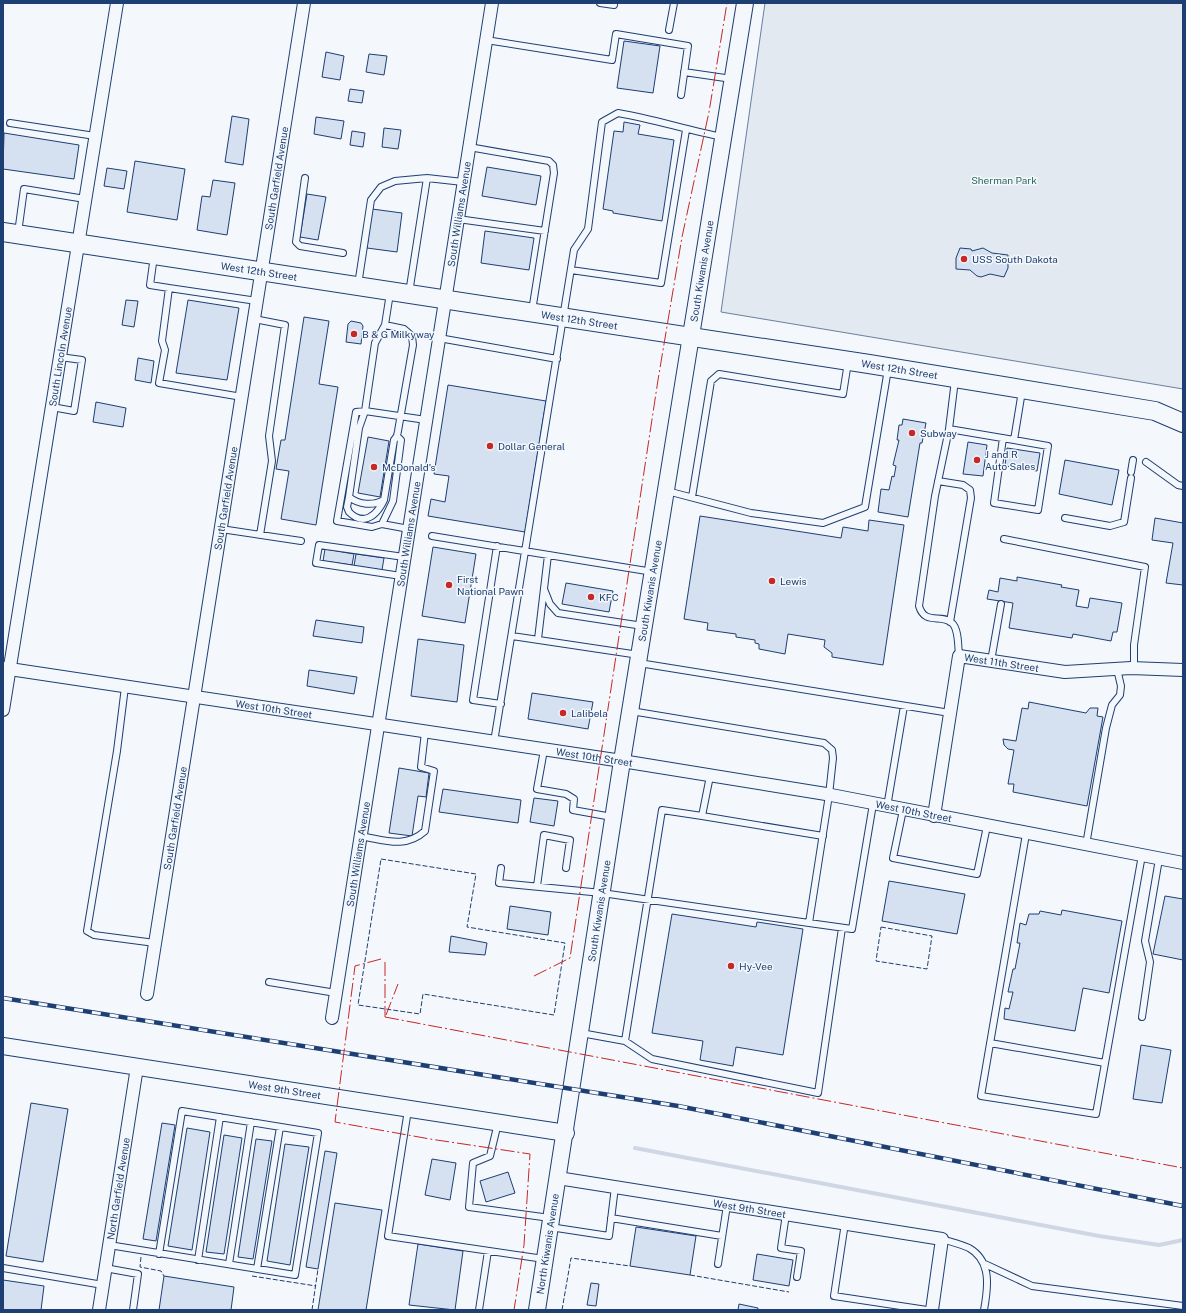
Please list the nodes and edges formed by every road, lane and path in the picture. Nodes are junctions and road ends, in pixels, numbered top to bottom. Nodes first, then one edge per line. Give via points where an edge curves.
1 (116, 3) edge
2 (304, 3) edge
3 (492, 3) edge
4 (600, 3) edge
5 (614, 3) edge
6 (674, 3) edge
7 (745, 3) edge
8 (669, 30) dead end
9 (486, 40) junction
10 (684, 72) junction
11 (732, 79) junction
12 (680, 95) dead end
13 (10, 123) dead end
14 (686, 130) junction
15 (95, 136) junction
16 (723, 137) junction
17 (469, 148) junction
18 (305, 178) dead end
19 (427, 178) junction
20 (463, 182) junction
21 (85, 199) junction
22 (458, 219) junction
23 (545, 231) junction
24 (10, 233) edge
25 (78, 244) junction
26 (343, 253) dead end
27 (154, 255) junction
28 (571, 270) junction
29 (262, 272) junction
30 (358, 286) junction
31 (169, 288) junction
32 (390, 291) junction
33 (409, 294) junction
34 (445, 300) junction
35 (257, 301) junction
36 (532, 313) junction
37 (563, 318) junction
38 (254, 319) junction
39 (385, 325) junction
40 (690, 337) junction
41 (439, 338) junction
42 (60, 357) junction
43 (556, 359) junction
44 (849, 361) junction
45 (888, 367) junction
46 (956, 378) junction
47 (1022, 389) junction
48 (242, 397) junction
49 (52, 407) junction
50 (1183, 409) edge
51 (366, 411) junction
52 (1155, 411) junction
53 (400, 416) junction
54 (426, 420) junction
55 (1183, 423) edge
56 (949, 429) junction
57 (398, 436) junction
58 (1003, 438) junction
59 (1014, 440) junction
60 (1133, 460) dead end
61 (1146, 462) dead end
62 (938, 481) junction
63 (1183, 486) edge
64 (666, 490) junction
65 (349, 496) junction
66 (692, 497) junction
67 (384, 500) junction
68 (1066, 518) dead end
69 (382, 524) junction
70 (221, 529) junction
71 (408, 529) junction
72 (260, 535) junction
73 (432, 536) dead end
74 (1004, 539) dead end
75 (302, 541) dead end
76 (497, 546) junction
77 (526, 551) junction
78 (548, 555) junction
79 (404, 557) junction
80 (653, 572) junction
81 (401, 576) junction
82 (544, 589) junction
83 (1001, 604) dead end
84 (950, 622) junction
85 (644, 626) junction
86 (512, 636) junction
87 (538, 639) junction
88 (959, 656) junction
89 (638, 659) junction
90 (992, 661) junction
91 (1134, 668) junction
92 (6, 669) edge
93 (1117, 669) junction
94 (1183, 670) edge
95 (125, 687) junction
96 (194, 697) junction
97 (501, 704) junction
98 (904, 706) junction
99 (3, 710) edge
100 (630, 711) junction
101 (950, 713) junction
102 (378, 725) junction
103 (425, 732) junction
104 (494, 742) junction
105 (544, 750) junction
106 (622, 761) junction
107 (710, 776) junction
108 (829, 795) junction
109 (873, 804) junction
110 (887, 807) junction
111 (903, 810) junction
112 (702, 816) junction
113 (934, 816) junction
114 (614, 817) junction
115 (987, 826) junction
116 (1026, 834) junction
117 (360, 836) junction
118 (823, 836) junction
119 (1086, 845) junction
120 (1142, 855) junction
121 (1162, 859) junction
122 (1183, 862) edge
123 (501, 868) dead end
124 (566, 868) dead end
125 (536, 886) junction
126 (602, 893) junction
127 (649, 899) junction
128 (809, 923) junction
129 (842, 928) junction
130 (155, 943) junction
131 (269, 982) dead end
132 (336, 992) junction
133 (147, 994) dead end
134 (1142, 1017) dead end
135 (332, 1018) dead end
136 (581, 1033) junction
137 (625, 1041) junction
138 (990, 1043) junction
139 (3, 1046) edge
140 (1105, 1063) junction
141 (137, 1066) junction
142 (408, 1108) junction
143 (220, 1117) junction
144 (251, 1122) junction
145 (498, 1123) junction
146 (280, 1126) junction
147 (566, 1133) junction
148 (558, 1178) junction
149 (615, 1187) junction
150 (727, 1205) junction
151 (786, 1214) junction
152 (611, 1218) junction
153 (551, 1222) junction
154 (845, 1223) junction
155 (722, 1236) junction
156 (942, 1239) junction
157 (109, 1245) junction
158 (488, 1251) junction
159 (159, 1254) junction
160 (198, 1260) junction
161 (545, 1260) junction
162 (229, 1264) junction
163 (718, 1264) dead end
164 (985, 1264) junction
165 (3, 1268) edge
166 (105, 1268) junction
167 (257, 1269) junction
168 (797, 1277) dead end
169 (103, 1284) junction
170 (1183, 1306) edge
171 (99, 1310) edge
172 (133, 1310) edge
173 (479, 1310) edge
174 (538, 1310) edge
175 (927, 1310) edge
176 (932, 1310) edge
177 (984, 1310) edge

1 - 15 street, South Lincoln Avenue
2 - 29 street, South Garfield Avenue
3 - 9 street, South Williams Avenue
4 - 5 lane
6 - 8 lane
7 - 11 main road, South Kiwanis Avenue
9 - 10 lane via 612,60 616,34 688,46
9 - 17 street, South Williams Avenue
10 - 11 lane
10 - 12 lane
11 - 16 main road, South Kiwanis Avenue
13 - 15 lane
14 - 16 lane
14 - 28 lane via 651,119 618,113 602,122 588,229 574,250
14 - 28 lane via 661,283
15 - 21 street, South Lincoln Avenue
16 - 40 main road, South Kiwanis Avenue
17 - 20 street, South Williams Avenue
17 - 23 lane via 549,161 553,165
18 - 26 lane via 296,242 300,246
19 - 20 lane
19 - 30 lane via 394,181 381,187 371,200
19 - 33 lane
20 - 22 street, South Williams Avenue
21 - 24 lane via 24,189
21 - 25 street, South Lincoln Avenue
22 - 23 lane
22 - 34 street, South Williams Avenue
23 - 36 lane
24 - 25 main road, West 12th Street
25 - 27 main road, West 12th Street
25 - 42 street, South Lincoln Avenue
27 - 29 main road, West 12th Street
27 - 31 lane via 150,285
28 - 37 lane
29 - 30 main road, West 12th Street
29 - 35 street, South Garfield Avenue
30 - 32 main road, West 12th Street
31 - 35 lane
31 - 48 lane via 162,341 165,350 159,383
32 - 33 main road, West 12th Street
32 - 39 lane
33 - 34 main road, West 12th Street
34 - 36 main road, West 12th Street
34 - 41 street, South Williams Avenue
35 - 38 street, South Garfield Avenue
36 - 37 main road, West 12th Street
37 - 40 main road, West 12th Street
37 - 43 lane
38 - 48 street, South Garfield Avenue
38 - 72 lane via 285,325 269,436 272,461
39 - 51 lane via 375,343
39 - 53 lane via 404,329 412,336 413,345
40 - 44 main road, West 12th Street
40 - 64 main road, South Kiwanis Avenue
41 - 43 lane
41 - 54 street, South Williams Avenue
42 - 49 street, South Lincoln Avenue
42 - 49 lane via 82,360 74,411
43 - 77 lane
44 - 45 main road, West 12th Street
44 - 66 lane via 843,394 719,374 711,382
45 - 46 main road, West 12th Street
45 - 66 lane via 865,506 823,523 751,513
46 - 47 main road, West 12th Street
46 - 56 lane
47 - 52 main road, West 12th Street
47 - 59 lane
48 - 70 street, South Garfield Avenue
49 - 92 street, South Lincoln Avenue
50 - 52 main road, West 12th Street
51 - 53 lane
51 - 65 lane via 359,428
51 - 69 lane via 356,412 337,521 372,527
52 - 55 main road, West 12th Street
53 - 54 lane
53 - 57 lane
54 - 71 street, South Williams Avenue
56 - 58 lane
56 - 62 lane
57 - 67 lane via 394,440
57 - 69 lane via 401,440 393,501
58 - 59 lane
58 - 59 lane via 994,503 1038,510 1048,446
60 - 68 lane via 1124,522 1110,526
61 - 63 lane
62 - 84 lane via 919,606 921,613 926,617
62 - 84 lane via 964,485 970,490 971,498
64 - 66 lane
64 - 80 main road, South Kiwanis Avenue
65 - 67 lane via 355,502 369,504 377,504
65 - 67 lane via 349,512 360,519 373,517 380,510
69 - 71 lane
70 - 72 lane
70 - 96 street, South Garfield Avenue
71 - 79 street, South Williams Avenue
72 - 75 lane
73 - 76 lane
74 - 91 lane via 1145,567 1134,645
76 - 77 lane
76 - 97 lane via 473,700
77 - 78 lane
77 - 86 lane
78 - 80 lane
78 - 82 lane
79 - 81 street, South Williams Avenue
79 - 81 lane via 318,545 316,564
80 - 85 main road, South Kiwanis Avenue
81 - 102 street, South Williams Avenue
82 - 85 lane via 550,604 558,613
82 - 87 lane
83 - 90 lane
84 - 88 lane via 955,628
85 - 89 main road, South Kiwanis Avenue
86 - 87 lane
86 - 97 lane
87 - 89 lane
88 - 90 street, West 11th Street
88 - 101 street, West 11th Street
89 - 98 lane
89 - 100 main road, South Kiwanis Avenue
90 - 93 street, West 11th Street via 1065,672
91 - 93 street, West 11th Street
91 - 94 street, West 11th Street
92 - 95 street, West 10th Street
92 - 99 street, South Lincoln Avenue
93 - 119 lane via 1121,686 1120,695 1112,705 1106,728
95 - 96 street, West 10th Street
95 - 130 lane via 87,931 94,935
96 - 102 street, West 10th Street
96 - 130 street, South Garfield Avenue
97 - 104 lane
98 - 101 lane
98 - 110 lane
100 - 106 main road, South Kiwanis Avenue
100 - 108 lane via 824,743 832,750 833,758
101 - 113 street, West 11th Street
102 - 103 street, West 10th Street
102 - 117 street, South Williams Avenue
103 - 104 street, West 10th Street
103 - 117 lane via 420,767 434,771 425,831 411,841 403,843
104 - 105 street, West 10th Street
105 - 106 street, West 10th Street
105 - 114 lane via 537,789 566,794 574,799 573,810
106 - 107 street, West 10th Street
106 - 114 main road, South Kiwanis Avenue
107 - 108 street, West 10th Street
107 - 112 lane
108 - 109 street, West 10th Street
108 - 118 lane
109 - 110 street, West 10th Street
109 - 129 lane via 852,929
110 - 111 street, West 10th Street
111 - 113 street, West 10th Street
111 - 115 lane via 893,858 977,874
112 - 118 lane
112 - 127 lane via 662,810
113 - 115 street, West 10th Street
114 - 126 main road, South Kiwanis Avenue
115 - 116 street, West 10th Street
116 - 119 street, West 10th Street
116 - 138 lane
117 - 132 street, South Williams Avenue
118 - 128 lane
119 - 120 street, West 10th Street
120 - 121 street, West 10th Street
120 - 140 lane
121 - 122 street, West 10th Street
121 - 134 lane via 1145,941 1150,962
123 - 125 lane via 499,883
124 - 125 lane via 570,840 544,836
125 - 126 lane
126 - 127 lane
126 - 136 main road, South Kiwanis Avenue
127 - 128 lane
127 - 137 lane
128 - 129 lane
129 - 137 lane via 818,1093 652,1059
130 - 133 street, South Garfield Avenue
131 - 132 lane
132 - 135 street, South Williams Avenue
136 - 137 lane
136 - 147 main road, South Kiwanis Avenue
138 - 140 lane
138 - 140 lane via 981,1096 1096,1114
139 - 141 main road, West 9th Street
141 - 142 main road, West 9th Street
141 - 157 street, North Garfield Avenue
142 - 145 main road, West 9th Street
142 - 158 lane via 388,1236
143 - 144 lane
143 - 159 lane via 182,1111
143 - 160 lane
144 - 146 lane
144 - 162 lane
145 - 147 main road, West 9th Street
145 - 153 lane via 490,1156 474,1164 469,1207
146 - 167 lane
146 - 167 lane via 318,1132 296,1275
147 - 148 main road, South Kiwanis Avenue
148 - 149 street, West 9th Street
148 - 153 main road, North Kiwanis Avenue
149 - 150 street, West 9th Street
149 - 152 lane
150 - 151 street, West 9th Street
150 - 155 lane
151 - 154 street, West 9th Street
151 - 168 lane via 781,1248 801,1251
152 - 153 lane via 609,1236
152 - 155 lane
153 - 161 main road, North Kiwanis Avenue
154 - 156 street, West 9th Street
154 - 175 lane via 834,1296
155 - 163 lane
156 - 164 lane via 970,1248
156 - 176 street
157 - 159 lane
157 - 166 street, North Garfield Avenue
158 - 161 lane
158 - 173 lane
159 - 160 lane
160 - 162 lane
161 - 174 main road, North Kiwanis Avenue
162 - 167 lane
164 - 170 lane via 1032,1286
164 - 177 lane via 988,1289
165 - 169 lane
166 - 169 street, North Garfield Avenue
166 - 172 lane via 138,1274
169 - 171 street, North Garfield Avenue

